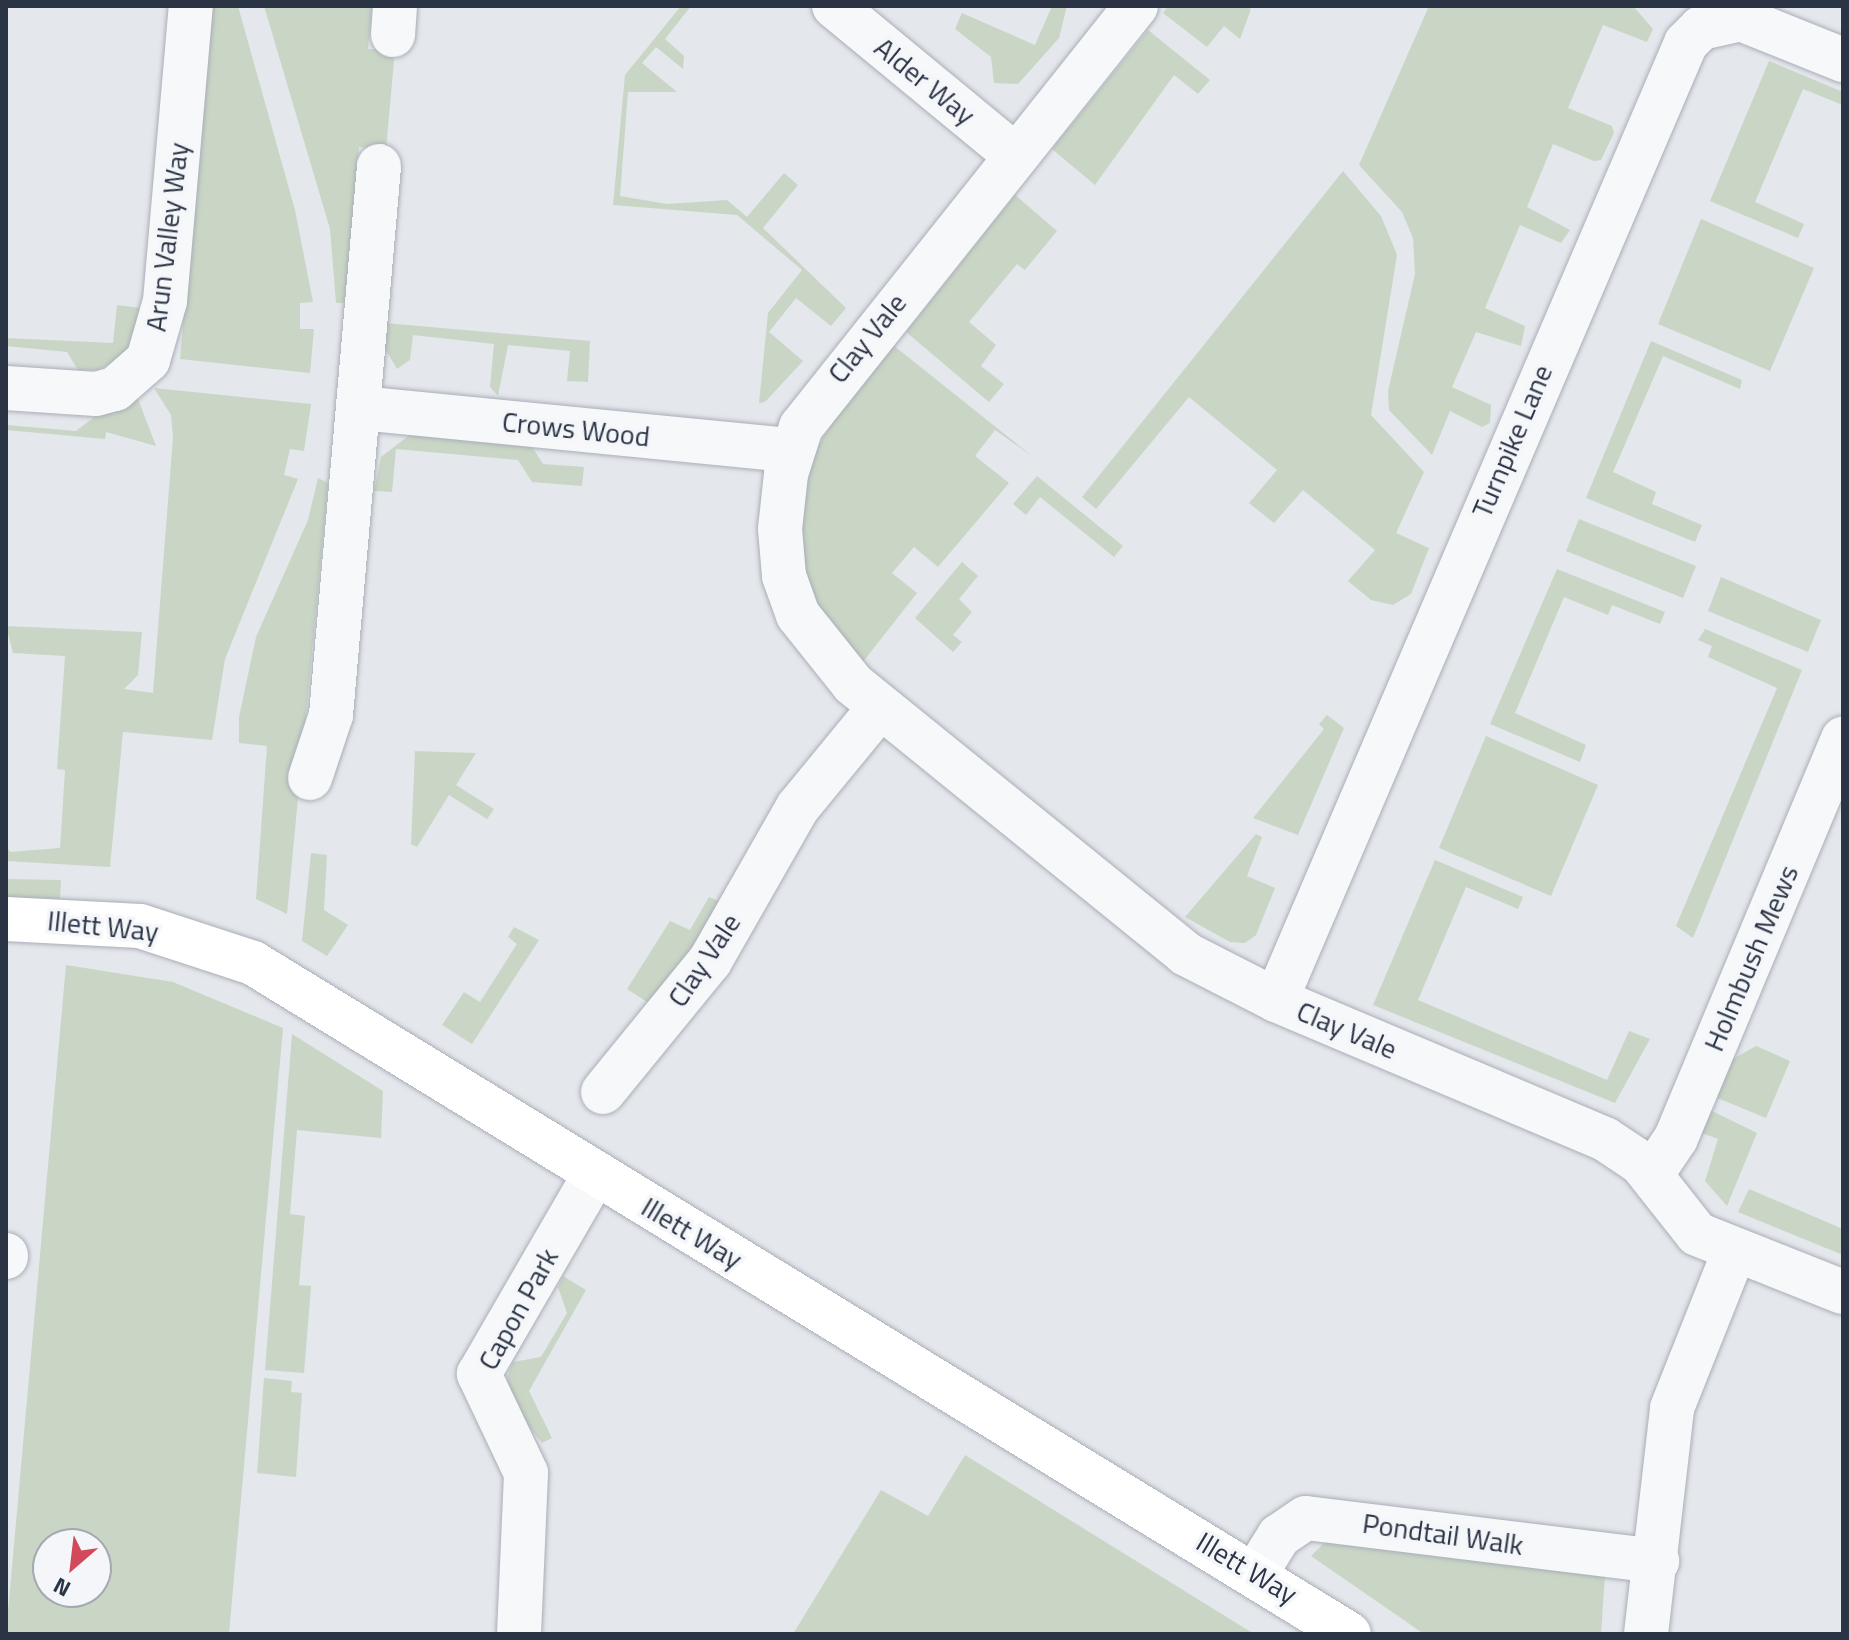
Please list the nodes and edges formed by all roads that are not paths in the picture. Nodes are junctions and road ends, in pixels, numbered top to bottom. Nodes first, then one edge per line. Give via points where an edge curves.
1 (191, 6) edge
2 (834, 6) edge
3 (1136, 6) edge
4 (1695, 17) edge
5 (1843, 60) edge
6 (1016, 156) junction
7 (379, 166) dead end
8 (6, 388) edge
9 (360, 408) junction
10 (792, 450) junction
11 (880, 707) junction
12 (1843, 739) edge
13 (310, 778) dead end
14 (6, 919) edge
15 (1276, 1000) junction
16 (603, 1092) dead end
17 (595, 1174) junction
18 (1652, 1174) junction
19 (1734, 1252) junction
20 (1843, 1292) edge
21 (1657, 1561) junction
22 (1256, 1573) junction
23 (519, 1634) edge
24 (1349, 1634) edge
25 (1646, 1634) edge

1 - 8 street, Arun Valley Way via 165,301 148,360 115,389 96,394
2 - 6 street, Alder Way
3 - 6 street, Clay Vale
4 - 5 street, Turnpike Lane via 1741,19
4 - 15 street, Turnpike Lane
6 - 10 street, Clay Vale via 820,396
7 - 9 street
9 - 10 street, Crows Wood
9 - 13 street via 331,715
10 - 11 street, Clay Vale via 780,529 789,595 824,653
11 - 15 street, Clay Vale via 1165,940
11 - 16 street, Clay Vale via 798,807 710,961
12 - 18 street, Holmbush Mews via 1680,1127
14 - 17 street, Illett Way via 140,926 253,963
15 - 18 street, Clay Vale via 1605,1139
17 - 22 street, Illett Way
17 - 23 street, Capon Park via 479,1374 526,1473
18 - 19 street, Clay Vale via 1681,1221
19 - 20 street, Clay Vale
19 - 21 street via 1672,1408
21 - 22 street, Pondtail Walk via 1306,1518 1279,1536
21 - 25 street
22 - 24 street, Illett Way

